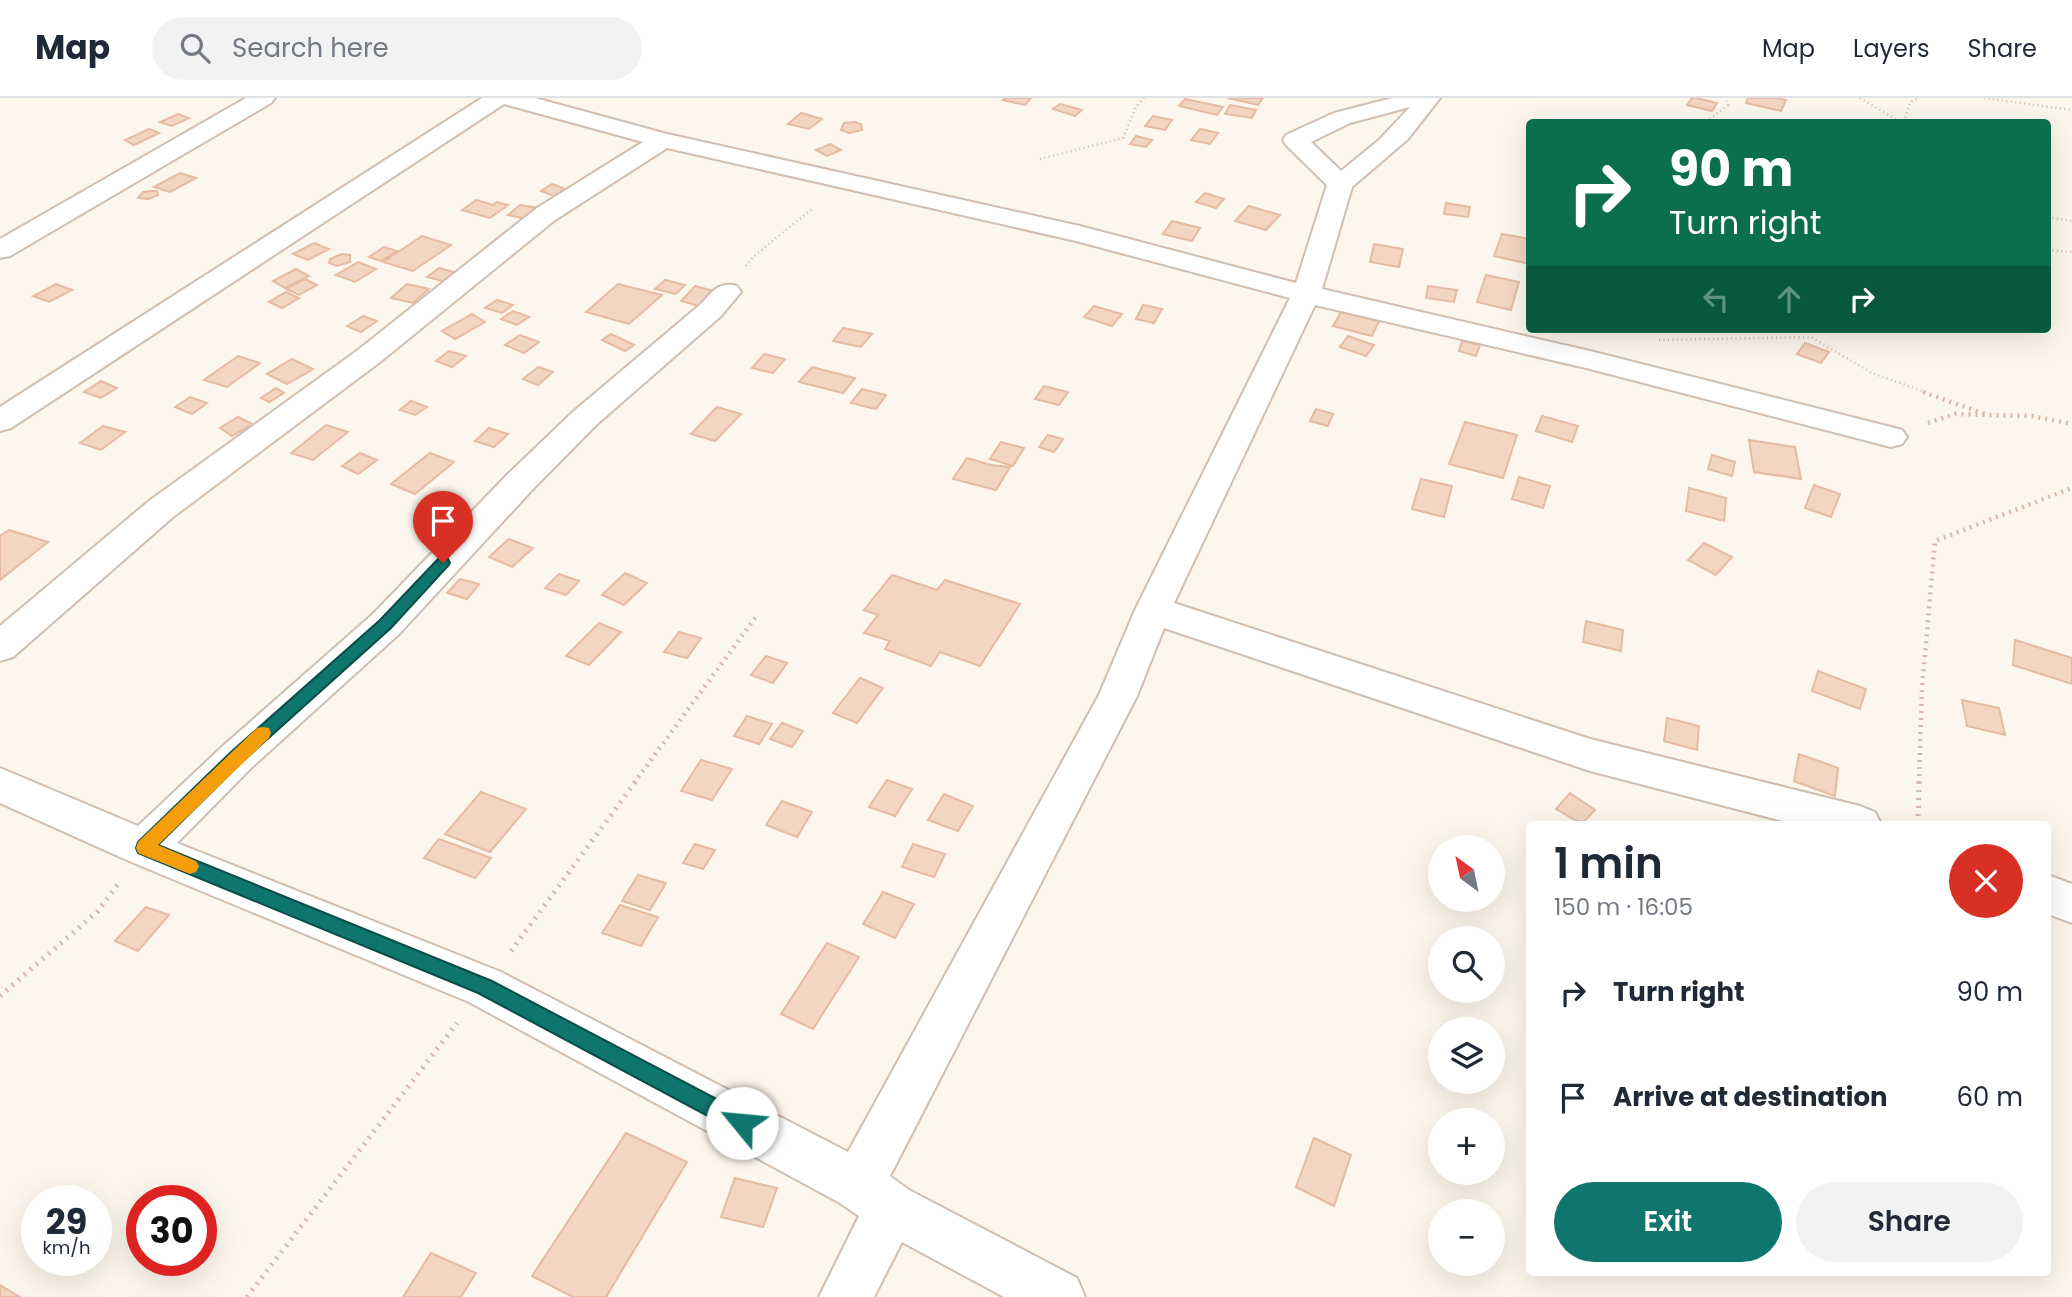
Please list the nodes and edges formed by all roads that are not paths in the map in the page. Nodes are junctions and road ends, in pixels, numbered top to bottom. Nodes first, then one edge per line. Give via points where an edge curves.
1 (263, 98) edge
2 (498, 98) edge
3 (508, 98) edge
4 (1411, 98) edge
5 (1428, 98) edge
6 (663, 141) junction
7 (1340, 184) junction
8 (0, 250) edge
9 (727, 292) road end
10 (1306, 295) junction
11 (0, 421) edge
12 (1891, 437) road end
13 (1153, 610) junction
14 (0, 647) edge
15 (0, 785) edge
16 (1848, 821) edge
17 (145, 848) junction
18 (2051, 895) edge
19 (2072, 904) edge
20 (875, 1196) junction
21 (846, 1297) edge
22 (1058, 1297) edge

1 - 8 street
2 - 11 street
3 - 6 street
4 - 7 street via 1342,118 1296,140
5 - 7 street via 1418,115 1383,150
6 - 10 street via 1080,234
6 - 14 street via 546,214 369,356 161,509
7 - 10 street
9 - 17 street via 584,418 386,624 237,757
10 - 12 street via 1590,360
10 - 13 street
13 - 16 street via 1590,755
13 - 20 street via 1118,696
15 - 17 street
17 - 20 street via 485,987
18 - 19 street
20 - 21 street
20 - 22 street

